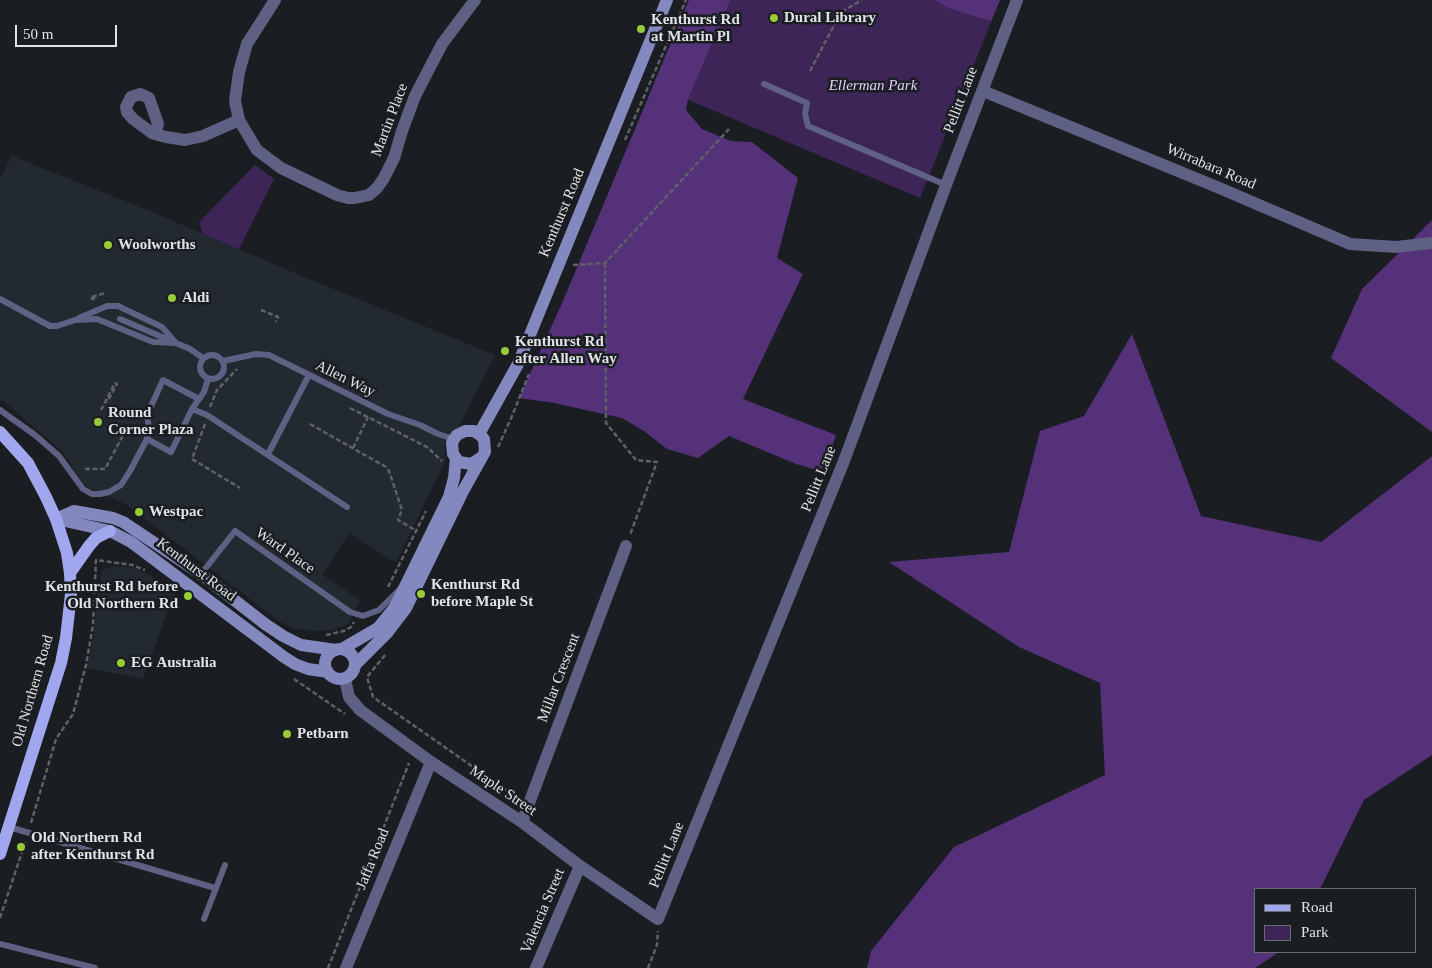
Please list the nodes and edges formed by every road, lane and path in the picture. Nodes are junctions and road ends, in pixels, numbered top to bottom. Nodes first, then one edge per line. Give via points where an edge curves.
1 (275, 0) edge
2 (475, 0) edge
3 (667, 0) edge
4 (686, 0) edge
5 (862, 0) edge
6 (1017, 0) edge
7 (810, 71) dead end
8 (764, 84) dead end
9 (983, 91) junction
10 (239, 120) junction
11 (730, 129) dead end
12 (156, 134) dead end
13 (622, 146) dead end
14 (946, 185) junction
15 (1432, 243) edge
16 (575, 256) dead end
17 (605, 263) junction
18 (105, 293) dead end
19 (0, 299) edge
20 (95, 299) dead end
21 (261, 310) dead end
22 (120, 319) dead end
23 (75, 320) junction
24 (276, 322) dead end
25 (176, 343) junction
26 (203, 358) junction
27 (223, 361) junction
28 (238, 368) dead end
29 (530, 372) dead end
30 (309, 375) junction
31 (208, 379) junction
32 (198, 399) junction
33 (107, 402) dead end
34 (344, 405) dead end
35 (192, 409) junction
36 (0, 410) edge
37 (101, 410) dead end
38 (207, 415) junction
39 (368, 417) junction
40 (310, 424) dead end
41 (0, 432) edge
42 (480, 434) junction
43 (147, 439) junction
44 (454, 439) junction
45 (353, 448) junction
46 (497, 449) dead end
47 (268, 454) junction
48 (482, 457) junction
49 (456, 458) junction
50 (444, 466) dead end
51 (85, 469) dead end
52 (240, 488) dead end
53 (429, 505) dead end
54 (347, 507) dead end
55 (56, 519) junction
56 (415, 530) junction
57 (110, 531) junction
58 (626, 546) joint
59 (417, 562) junction
60 (150, 571) dead end
61 (70, 573) junction
62 (201, 574) junction
63 (191, 588) junction
64 (387, 589) dead end
65 (357, 614) junction
66 (319, 635) dead end
67 (339, 650) junction
68 (389, 650) dead end
69 (355, 665) junction
70 (328, 672) junction
71 (293, 677) dead end
72 (344, 679) junction
73 (346, 714) dead end
74 (403, 758) dead end
75 (431, 762) junction
76 (528, 805) junction
77 (522, 822) junction
78 (9, 827) junction
79 (29, 832) junction
80 (0, 854) edge
81 (225, 865) dead end
82 (580, 866) junction
83 (215, 888) junction
84 (0, 918) edge
85 (204, 919) dead end
86 (658, 919) junction
87 (0, 944) edge
88 (95, 968) edge
89 (328, 968) edge
90 (346, 968) edge
91 (536, 968) edge
92 (648, 968) edge

1 - 10 street via 247,44 235,101
2 - 10 street, Martin Place via 442,44 415,96 394,158 377,188 369,195 355,198 337,195 281,168 257,150
3 - 42 main road, Kenthurst Road via 518,364
4 - 13 path
5 - 7 path via 841,12
6 - 9 street, Pellitt Lane
8 - 14 lane via 807,103 808,126
9 - 14 street, Pellitt Lane
9 - 15 street, Wirrabara Road via 1350,244 1396,248
10 - 12 street via 203,136 185,140
11 - 17 path
14 - 86 street, Pellitt Lane via 844,462
16 - 17 path via 571,266
17 - 58 path via 606,423 636,460 658,462
18 - 20 path via 92,297
19 - 23 lane via 50,326
21 - 24 path via 278,317
22 - 25 lane
23 - 25 lane via 103,321 153,342
23 - 25 lane via 107,306 118,306 162,327
25 - 26 lane
26 - 27 lane via 213,354
26 - 31 lane via 200,370
27 - 30 lane, Allen Way via 256,354 269,355
27 - 31 lane via 220,377
28 - 38 path via 217,390
29 - 46 path
30 - 44 lane, Allen Way via 388,414
30 - 47 lane
31 - 32 lane
32 - 35 lane
32 - 43 lane via 163,380 147,414
33 - 37 path via 115,383
34 - 39 path
35 - 38 lane
35 - 43 lane via 171,452
36 - 43 lane via 59,456 83,489 92,494 109,492 121,485
38 - 47 lane
38 - 52 path via 192,459
39 - 45 path
39 - 50 path via 427,447
40 - 45 path
41 - 55 main road, Old Northern Road via 28,463
42 - 44 main road via 465,431
42 - 48 main road via 485,445
43 - 51 path via 126,428 105,469
44 - 49 main road via 452,448
45 - 56 path via 386,467 402,510 398,520
47 - 54 lane
48 - 49 main road via 472,464
48 - 69 main road via 406,608 388,633
49 - 59 main road via 449,497
53 - 56 path
55 - 57 main road, Kenthurst Road
55 - 61 main road, Old Northern Road
55 - 62 main road, Kenthurst Road via 74,511 113,518 132,527
56 - 64 path
57 - 61 main road via 96,538
57 - 63 main road, Kenthurst Road via 131,542
58 - 76 street, Millar Crescent
59 - 65 lane via 400,590 379,610 363,616
59 - 67 main road via 387,618 378,628
60 - 79 path via 96,560 93,625 86,666 73,714 56,739
61 - 78 main road, Old Northern Road via 70,617 61,663
62 - 63 main road
62 - 65 lane, Ward Place via 234,531
62 - 67 main road, Kenthurst Road via 283,636 301,645
63 - 70 main road, Kenthurst Road via 295,664
65 - 66 path via 351,627 344,631
67 - 69 main road via 350,653
67 - 70 main road via 327,659
68 - 76 path via 367,678 373,697
69 - 72 main road via 352,674
70 - 72 main road via 335,678
71 - 73 path
72 - 75 street, Maple Street via 349,697 360,710
74 - 89 path via 410,764
75 - 77 street, Maple Street
75 - 90 street, Jaffa Road
76 - 77 street, Millar Crescent
77 - 82 street, Maple Street
78 - 79 lane
78 - 80 main road, Old Northern Road
79 - 83 lane
79 - 84 path
81 - 83 lane
82 - 86 street, Maple Street
82 - 91 street, Valencia Street
83 - 85 lane
86 - 92 path via 657,946
87 - 88 lane

